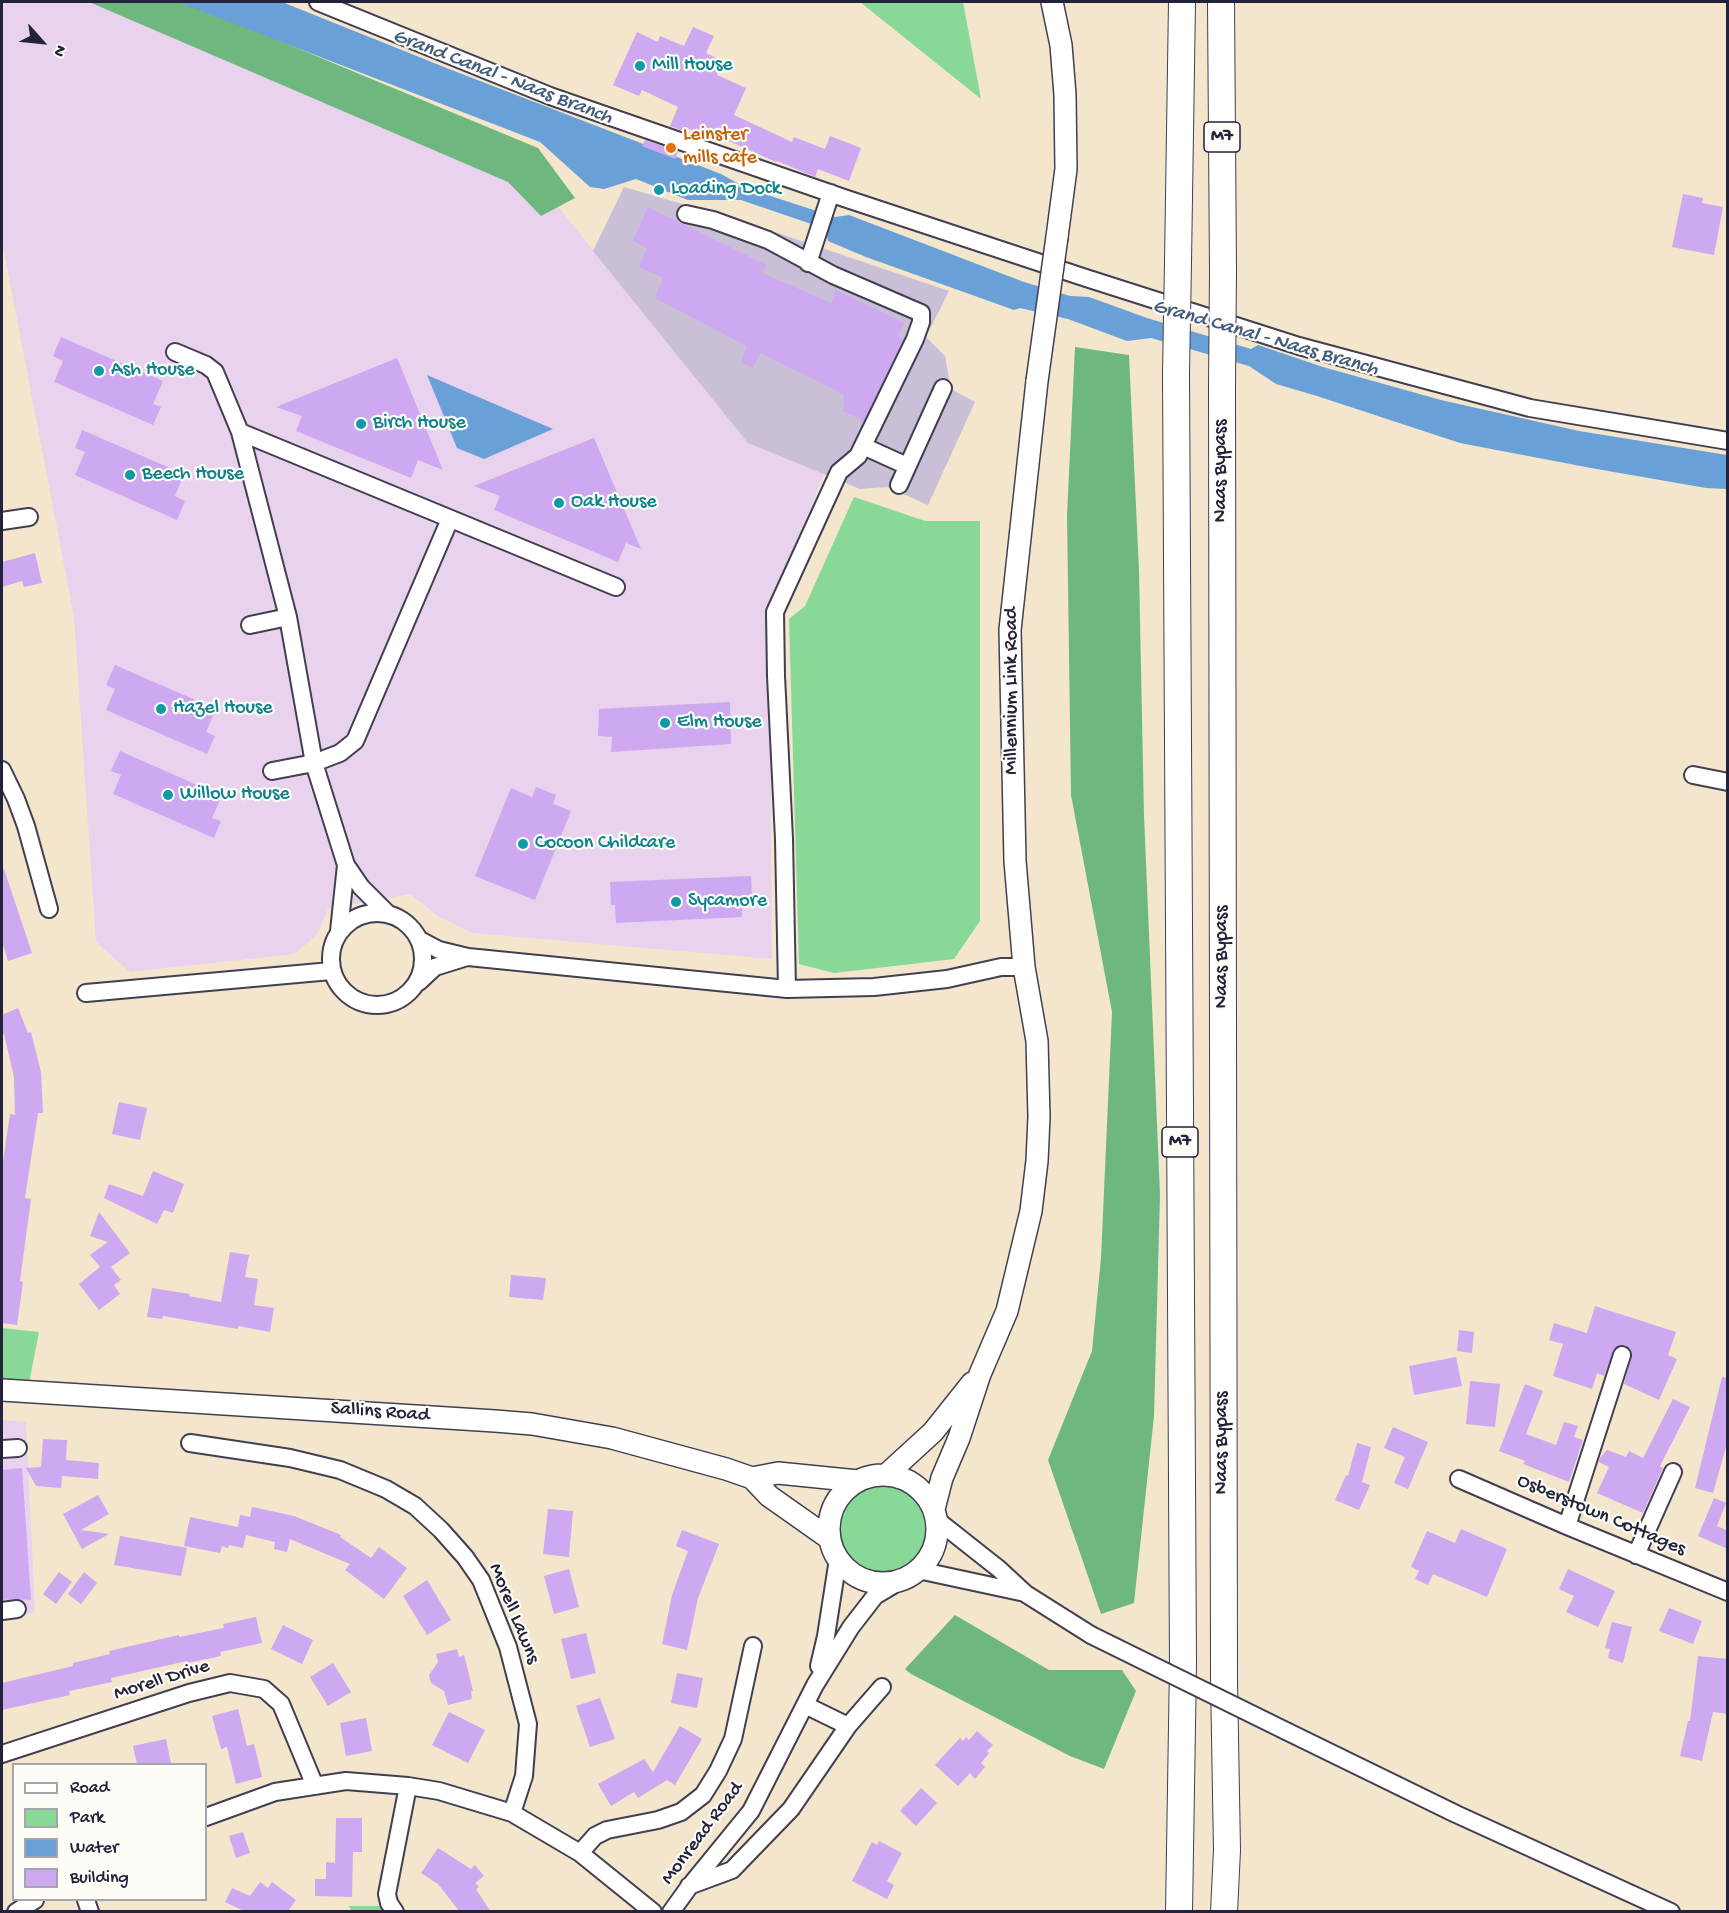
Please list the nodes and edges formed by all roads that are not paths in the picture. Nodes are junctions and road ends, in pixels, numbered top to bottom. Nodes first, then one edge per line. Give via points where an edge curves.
1 (318, 2) edge
2 (1052, 2) edge
3 (1182, 2) edge
4 (1221, 2) edge
5 (831, 193) junction
6 (686, 214) dead end
7 (808, 262) junction
8 (175, 352) dead end
9 (943, 388) dead end
10 (240, 432) junction
11 (1728, 441) edge
12 (863, 446) junction
13 (907, 466) junction
14 (898, 485) dead end
15 (29, 517) dead end
16 (450, 519) junction
17 (2, 521) edge
18 (616, 587) dead end
19 (288, 617) junction
20 (250, 625) dead end
21 (314, 763) junction
22 (2, 771) edge
23 (272, 771) dead end
24 (1693, 775) dead end
25 (1728, 782) edge
26 (346, 865) junction
27 (49, 909) dead end
28 (387, 913) junction
29 (339, 931) junction
30 (420, 940) junction
31 (468, 957) junction
32 (1024, 967) junction
33 (331, 971) junction
34 (415, 985) junction
35 (787, 989) junction
36 (86, 993) dead end
37 (1622, 1354) dead end
38 (980, 1374) junction
39 (2, 1390) edge
40 (190, 1443) dead end
41 (1673, 1472) dead end
42 (886, 1474) junction
43 (752, 1479) junction
44 (1459, 1479) dead end
45 (858, 1481) junction
46 (935, 1514) junction
47 (1567, 1526) junction
48 (830, 1539) junction
49 (1636, 1555) junction
50 (838, 1559) junction
51 (912, 1574) junction
52 (1728, 1592) edge
53 (1026, 1593) junction
54 (753, 1646) dead end
55 (815, 1685) junction
56 (882, 1687) dead end
57 (805, 1705) junction
58 (848, 1726) junction
59 (2, 1754) edge
60 (315, 1786) junction
61 (408, 1786) junction
62 (512, 1813) junction
63 (207, 1817) edge
64 (580, 1853) junction
65 (688, 1887) junction
66 (32, 1901) edge
67 (16, 1911) edge
68 (395, 1911) edge
69 (653, 1911) edge
70 (671, 1911) edge
71 (1179, 1911) edge
72 (1224, 1911) edge
73 (1671, 1911) edge

1 - 5 street via 550,96
2 - 32 main road, Millennium Link Road, bridge via 1061,45 1066,169 1037,381 1010,630 1015,861
3 - 71 highway, Naas Bypass / M7, bridge via 1176,373 1183,1664
4 - 72 highway, Naas Bypass / M7, bridge via 1223,1644 1227,1850
5 - 7 street
5 - 11 street via 1299,346 1530,408
6 - 7 street via 768,240
7 - 12 street via 921,313 915,339
8 - 10 street via 215,372
9 - 13 street
10 - 16 street
10 - 19 street
12 - 13 street
12 - 35 street via 858,456 839,472 775,612
13 - 14 street
15 - 17 street
16 - 18 street
16 - 21 street via 355,741 340,753
19 - 20 street
19 - 21 street
21 - 23 street
21 - 26 street
22 - 27 street via 26,826
24 - 25 street
26 - 28 street
26 - 29 street
28 - 29 street via 360,915
28 - 30 street via 406,923
29 - 33 street via 332,944
30 - 31 street via 439,950
30 - 34 street via 422,971
31 - 34 street via 435,967
31 - 35 street
32 - 35 street via 874,987
32 - 38 main road, Millennium Link Road via 1037,1041 1039,1117 1033,1191 1007,1311
33 - 34 street via 348,996 362,1004 392,1003
33 - 36 street
37 - 47 street
38 - 42 main road, Millennium Link Road via 933,1432
38 - 46 main road, Millennium Link Road via 942,1478
39 - 43 main road, Sallins Road via 532,1424 612,1438
40 - 62 street, Morell Lawns via 290,1458 340,1470 386,1489 415,1506 465,1557 481,1580 508,1647 528,1724 524,1776
41 - 49 street
42 - 45 main road
42 - 46 main road via 915,1484 926,1495
43 - 45 main road via 778,1473
43 - 48 main road, Sallins Road via 769,1496
44 - 47 street, Osberstown Cottages
45 - 48 main road via 834,1505
46 - 51 main road via 936,1539 930,1556
46 - 53 street
47 - 49 street, Osberstown Cottages
48 - 50 main road
49 - 52 street, Osberstown Cottages
50 - 51 main road via 855,1574 876,1582 891,1582
50 - 55 street, Monread Road
51 - 53 street
51 - 55 street, Monread Road via 875,1596 838,1645
53 - 73 street, bridge via 1091,1635 1456,1814
54 - 64 street via 733,1739 703,1795 681,1812 607,1830 595,1836
55 - 57 street, Monread Road
56 - 58 street
57 - 58 street
57 - 65 street, Monread Road via 751,1811
58 - 65 street via 791,1809 732,1870
59 - 60 street, Morell Drive via 230,1683 264,1689 280,1704
60 - 61 street via 346,1781
60 - 63 street via 275,1792
61 - 62 street
61 - 68 street via 387,1894
62 - 64 street
64 - 69 street
65 - 70 street, Monread Road
66 - 67 street

